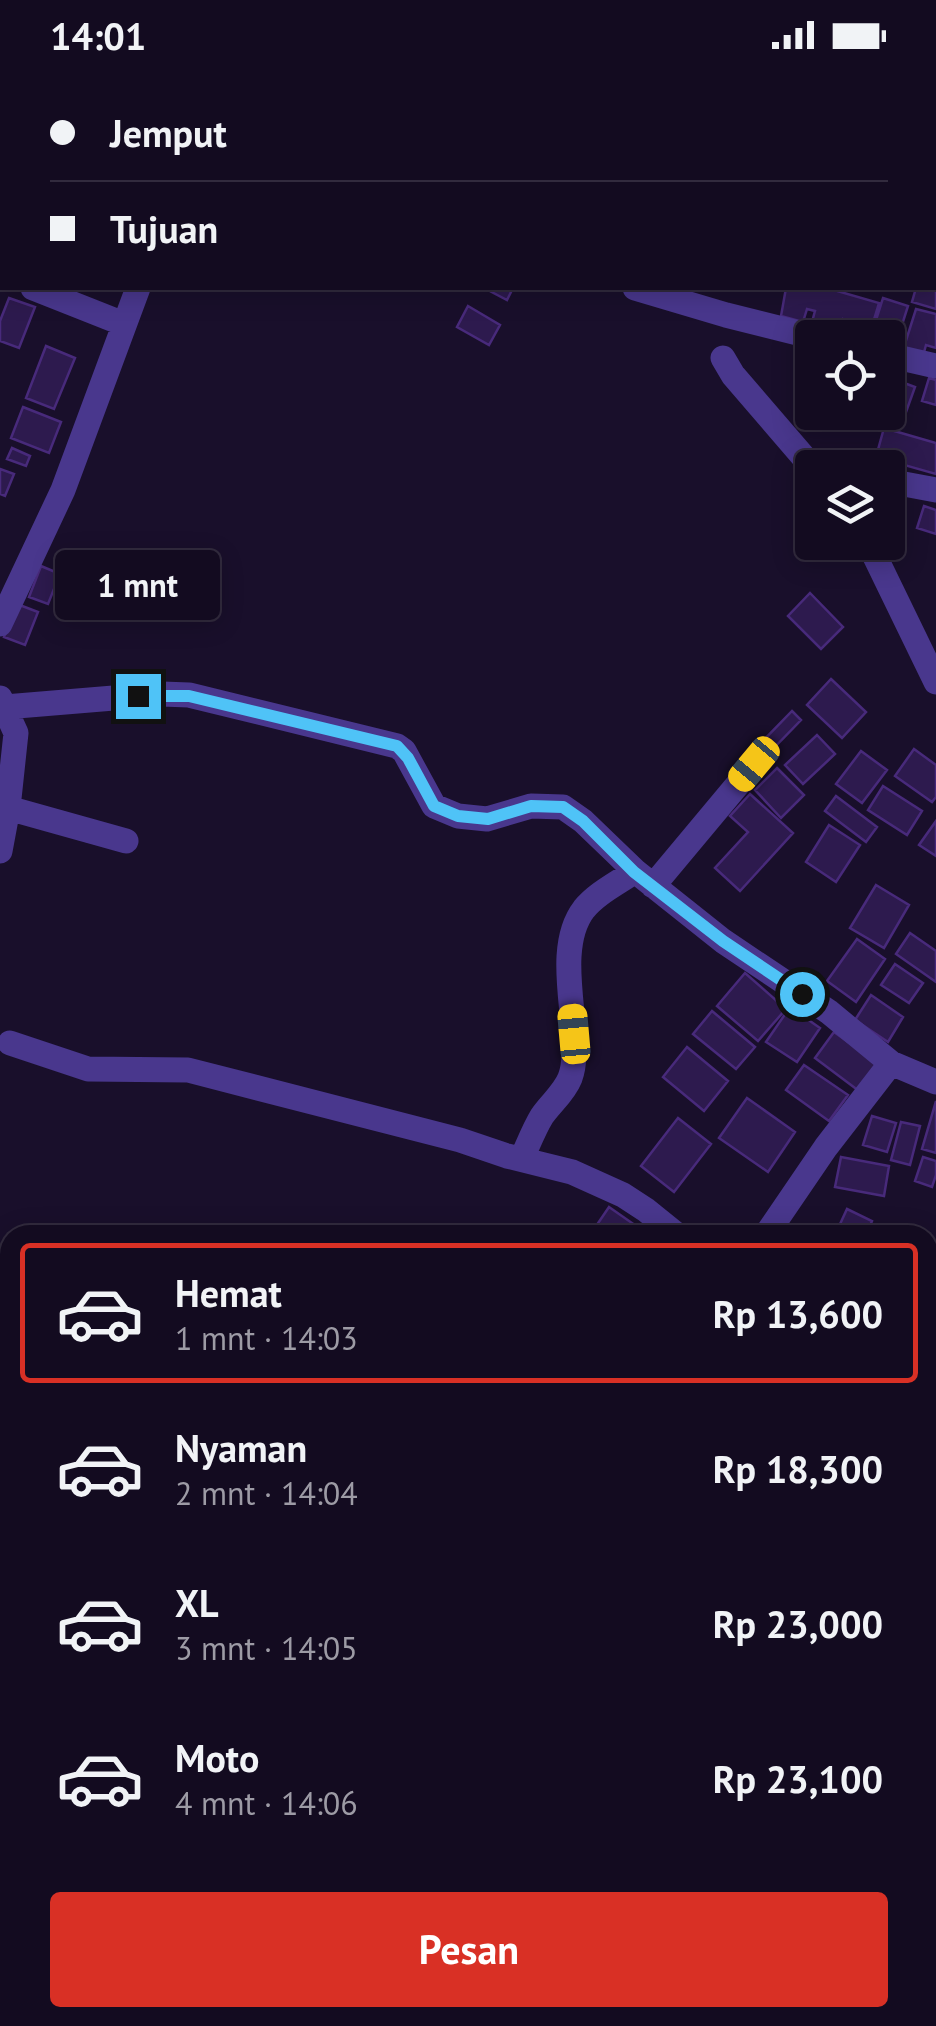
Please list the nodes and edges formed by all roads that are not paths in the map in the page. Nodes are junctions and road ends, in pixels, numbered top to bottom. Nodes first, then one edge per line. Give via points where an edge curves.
1 (38, 290) edge
2 (137, 290) edge
3 (647, 290) edge
4 (124, 324) junction
5 (795, 332) edge
6 (722, 358) dead end
7 (905, 358) edge
8 (936, 366) edge
9 (800, 450) edge
10 (905, 484) edge
11 (936, 490) edge
12 (877, 560) edge
13 (0, 624) edge
14 (936, 682) edge
15 (2, 703) edge
16 (754, 764) dead end
17 (8, 808) junction
18 (126, 841) dead end
19 (0, 851) edge
20 (644, 879) junction
21 (10, 1043) dead end
22 (891, 1063) junction
23 (935, 1080) edge
24 (522, 1158) junction
25 (665, 1225) edge
26 (773, 1225) edge

1 - 4 street
2 - 4 street
3 - 5 street
4 - 13 street via 62,490
6 - 9 street
7 - 8 street
10 - 11 street
12 - 14 street
15 - 17 street via 16,733
15 - 20 street via 189,696 397,746 434,806 488,819 531,806 563,807
16 - 20 street
17 - 18 street
17 - 19 street
20 - 22 street
20 - 24 street via 600,895 576,924 570,942 570,1077
21 - 24 street via 88,1070 188,1070
22 - 23 street
22 - 26 street
24 - 25 street via 623,1195

